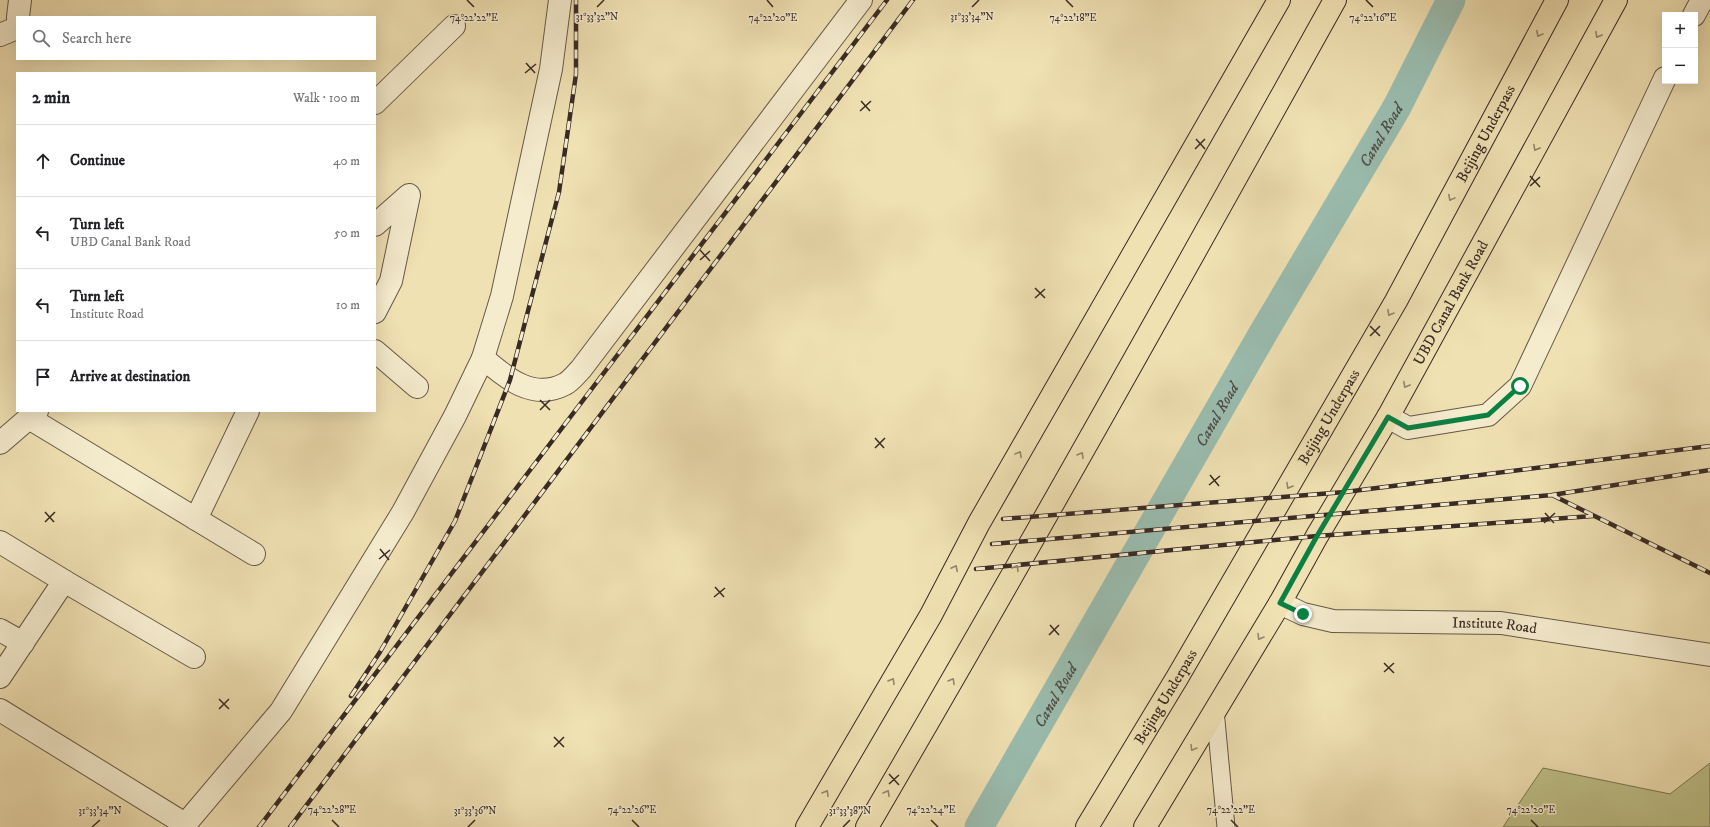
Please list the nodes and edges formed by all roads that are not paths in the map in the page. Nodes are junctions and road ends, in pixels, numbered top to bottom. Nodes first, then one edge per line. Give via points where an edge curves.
1 (20, 0) edge
2 (560, 0) edge
3 (1279, 0) edge
4 (1335, 0) edge
5 (1558, 0) edge
6 (1616, 0) edge
7 (1702, 0) edge
8 (855, 2) edge
9 (1696, 12) edge
10 (18, 16) edge
11 (454, 26) dead end
12 (16, 28) edge
13 (0, 35) edge
14 (1662, 84) edge
15 (376, 102) edge
16 (376, 224) edge
17 (376, 310) edge
18 (376, 352) edge
19 (482, 358) junction
20 (417, 386) dead end
21 (248, 412) edge
22 (33, 414) edge
23 (1388, 417) junction
24 (0, 443) edge
25 (196, 519) junction
26 (0, 542) edge
27 (254, 554) dead end
28 (64, 581) junction
29 (1280, 603) junction
30 (0, 630) edge
31 (23, 643) junction
32 (1710, 655) edge
33 (194, 657) dead end
34 (0, 676) edge
35 (0, 710) edge
36 (1215, 710) junction
37 (184, 825) edge
38 (807, 827) edge
39 (867, 827) edge
40 (1087, 827) edge
41 (1145, 827) edge
42 (1226, 827) edge

1 - 10 street
2 - 19 street via 550,76 502,296
38 -> 3 main road via 931,615 979,523
39 -> 4 main road via 1094,430
5 -> 40 main road, Beijing Underpass via 1396,301 1177,678
6 -> 23 main road, UBD Canal Bank Road
7 - 9 street
8 - 19 street via 581,369 566,384 547,391 528,388 510,380
11 - 15 street
12 - 13 street
14 - 23 street via 1520,386 1488,415 1408,428
16 - 17 street via 409,195 391,281
18 - 20 street
19 - 37 street via 455,416 403,512 281,711
21 - 25 street
22 - 24 street
22 - 25 street
23 - 29 main road, UBD Canal Bank Road
25 - 27 street
26 - 28 street
28 - 31 street
28 - 33 street
29 - 32 street, Institute Road via 1303,614 1333,622 1501,623
29 -> 36 main road, UBD Canal Bank Road
30 - 31 street
31 - 34 street
35 - 37 street
36 -> 41 main road, UBD Canal Bank Road
36 - 42 lane

